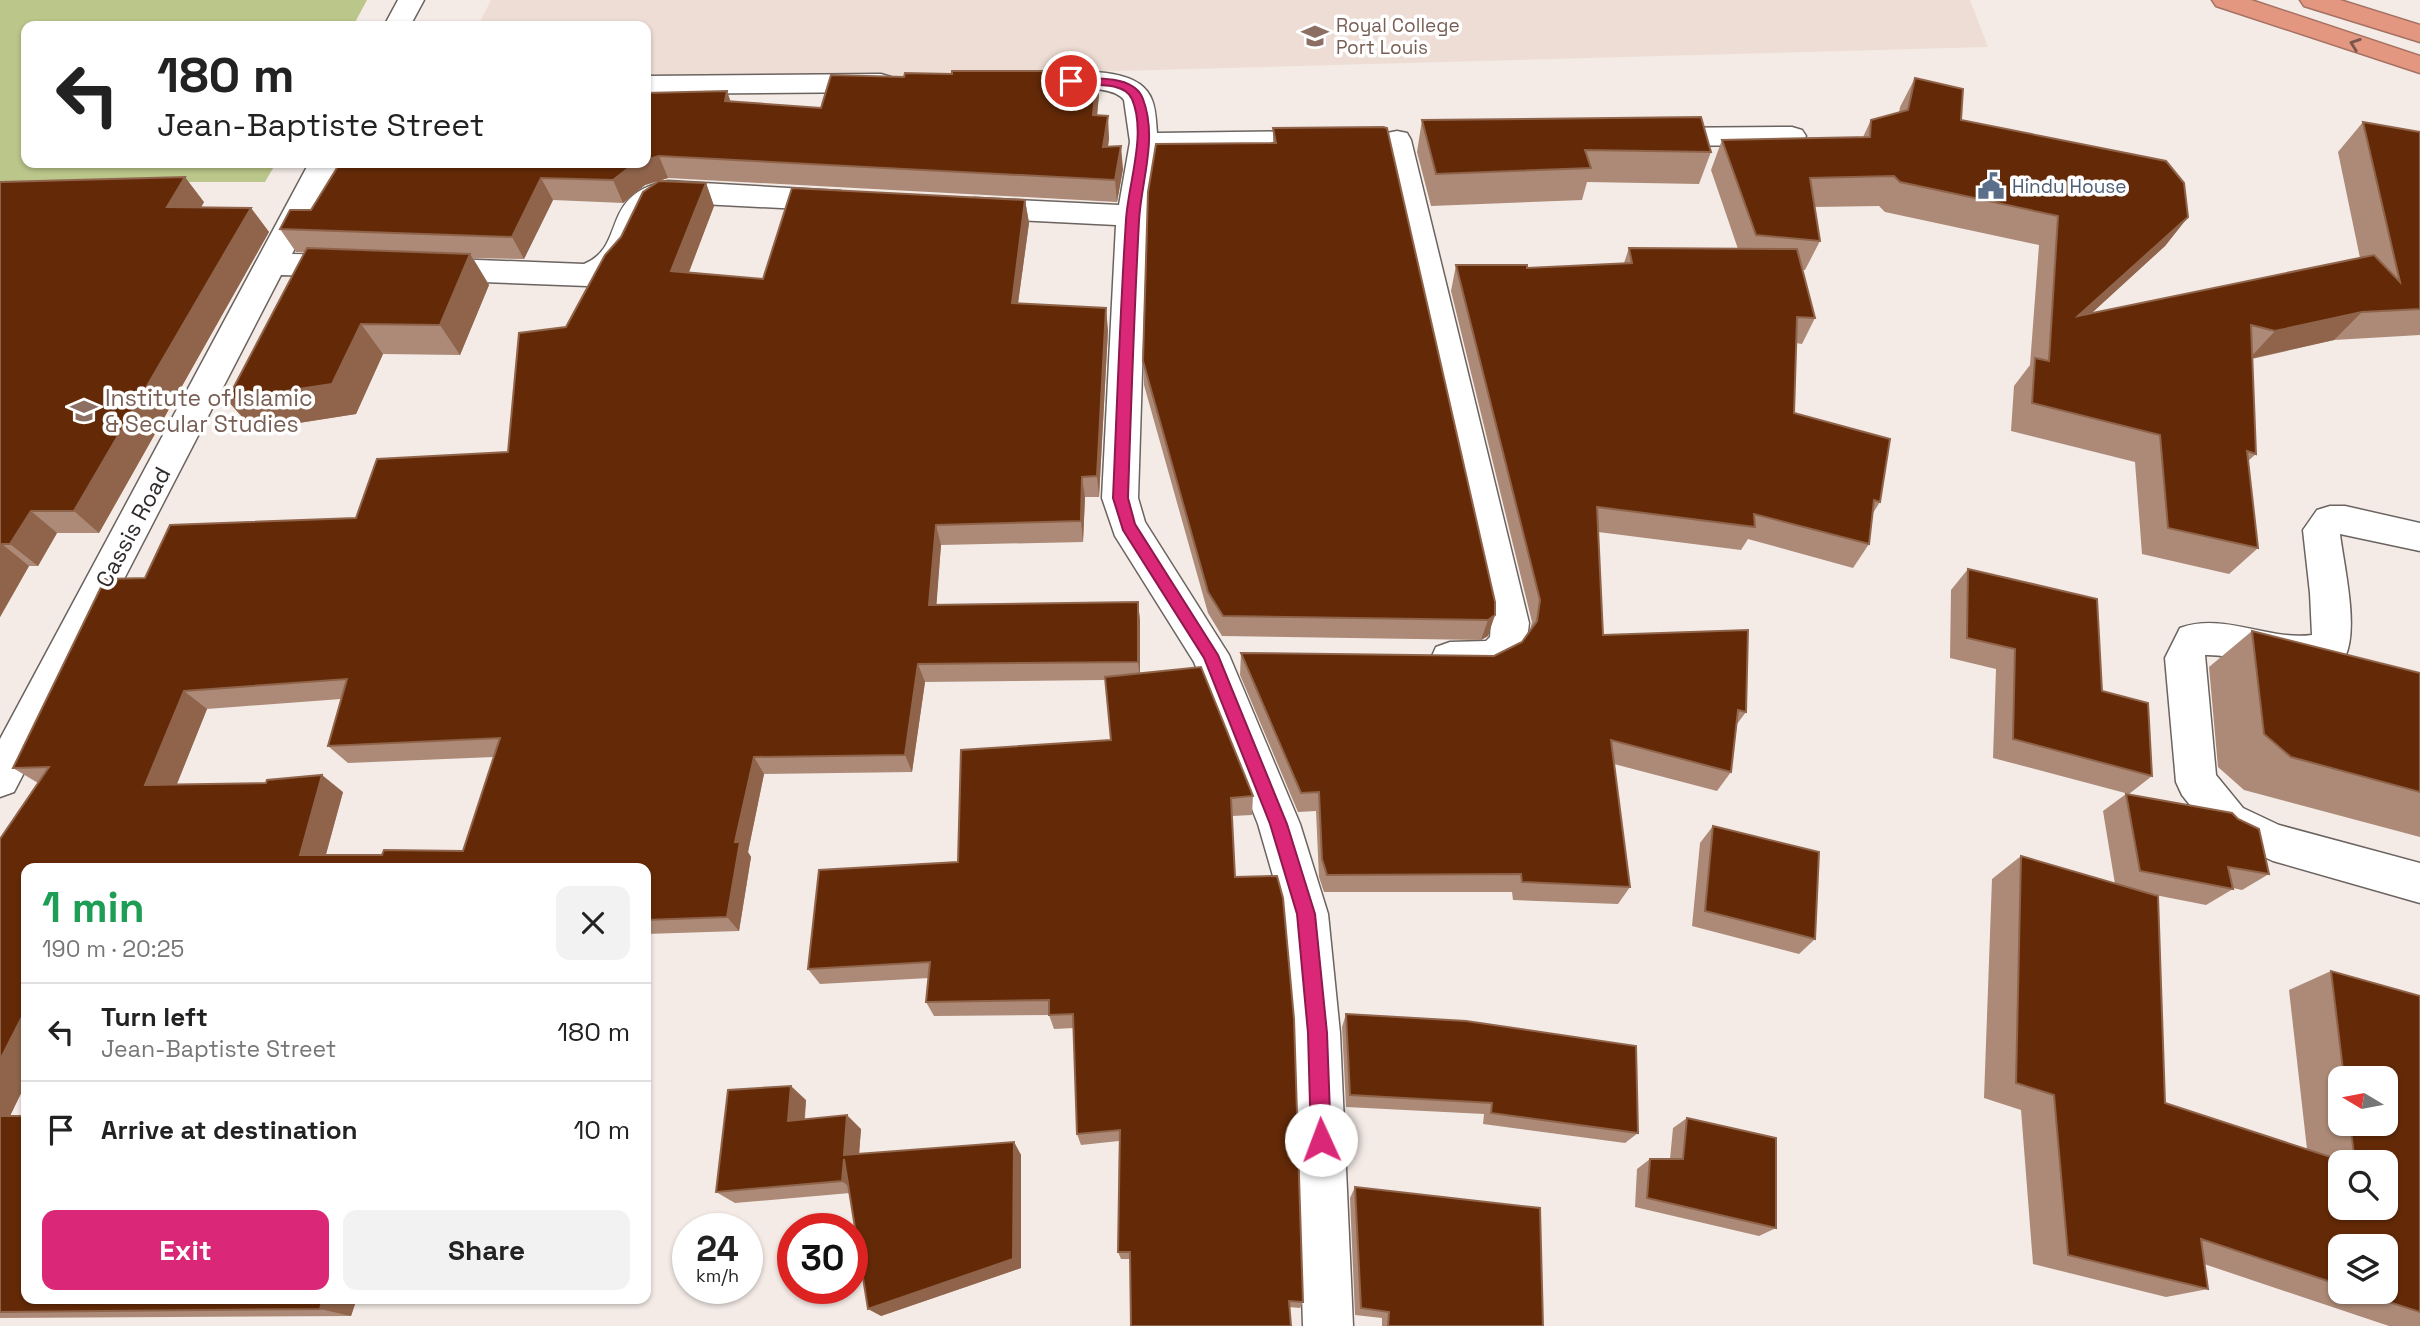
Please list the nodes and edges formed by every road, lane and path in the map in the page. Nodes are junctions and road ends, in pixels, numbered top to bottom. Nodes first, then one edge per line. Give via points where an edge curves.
1 (411, 0) edge
2 (2225, 0) edge
3 (2313, 0) edge
4 (400, 21) edge
5 (2420, 34) edge
6 (2420, 65) edge
7 (1015, 81) edge
8 (906, 82) edge
9 (651, 85) edge
10 (1792, 136) edge
11 (1628, 138) edge
12 (1144, 142) junction
13 (321, 168) edge
14 (873, 202) edge
15 (941, 206) edge
16 (1132, 216) junction
17 (271, 264) junction
18 (2420, 537) edge
19 (1418, 658) edge
20 (0, 779) edge
21 (2420, 883) edge
22 (1328, 1326) edge

1 - 4 street
6 -> 2 highway
3 - 5 highway
7 - 12 street via 1097,80 1130,89 1138,99
8 - 9 street
10 - 11 street
12 - 16 street
12 - 19 street via 1387,140 1510,623 1510,638 1499,655 1487,659
13 - 17 street, Cassis Road
14 - 17 street via 668,191 651,195 639,206 615,258 602,271 587,275
15 - 16 street
16 - 22 street via 1120,498 1128,526 1224,655 1306,914 1317,1033
17 - 20 street, Cassis Road
18 - 21 street via 2345,520 2330,520 2321,530 2331,646 2316,653 2291,652 2229,639 2193,639 2184,658 2196,782 2228,821 2273,842

